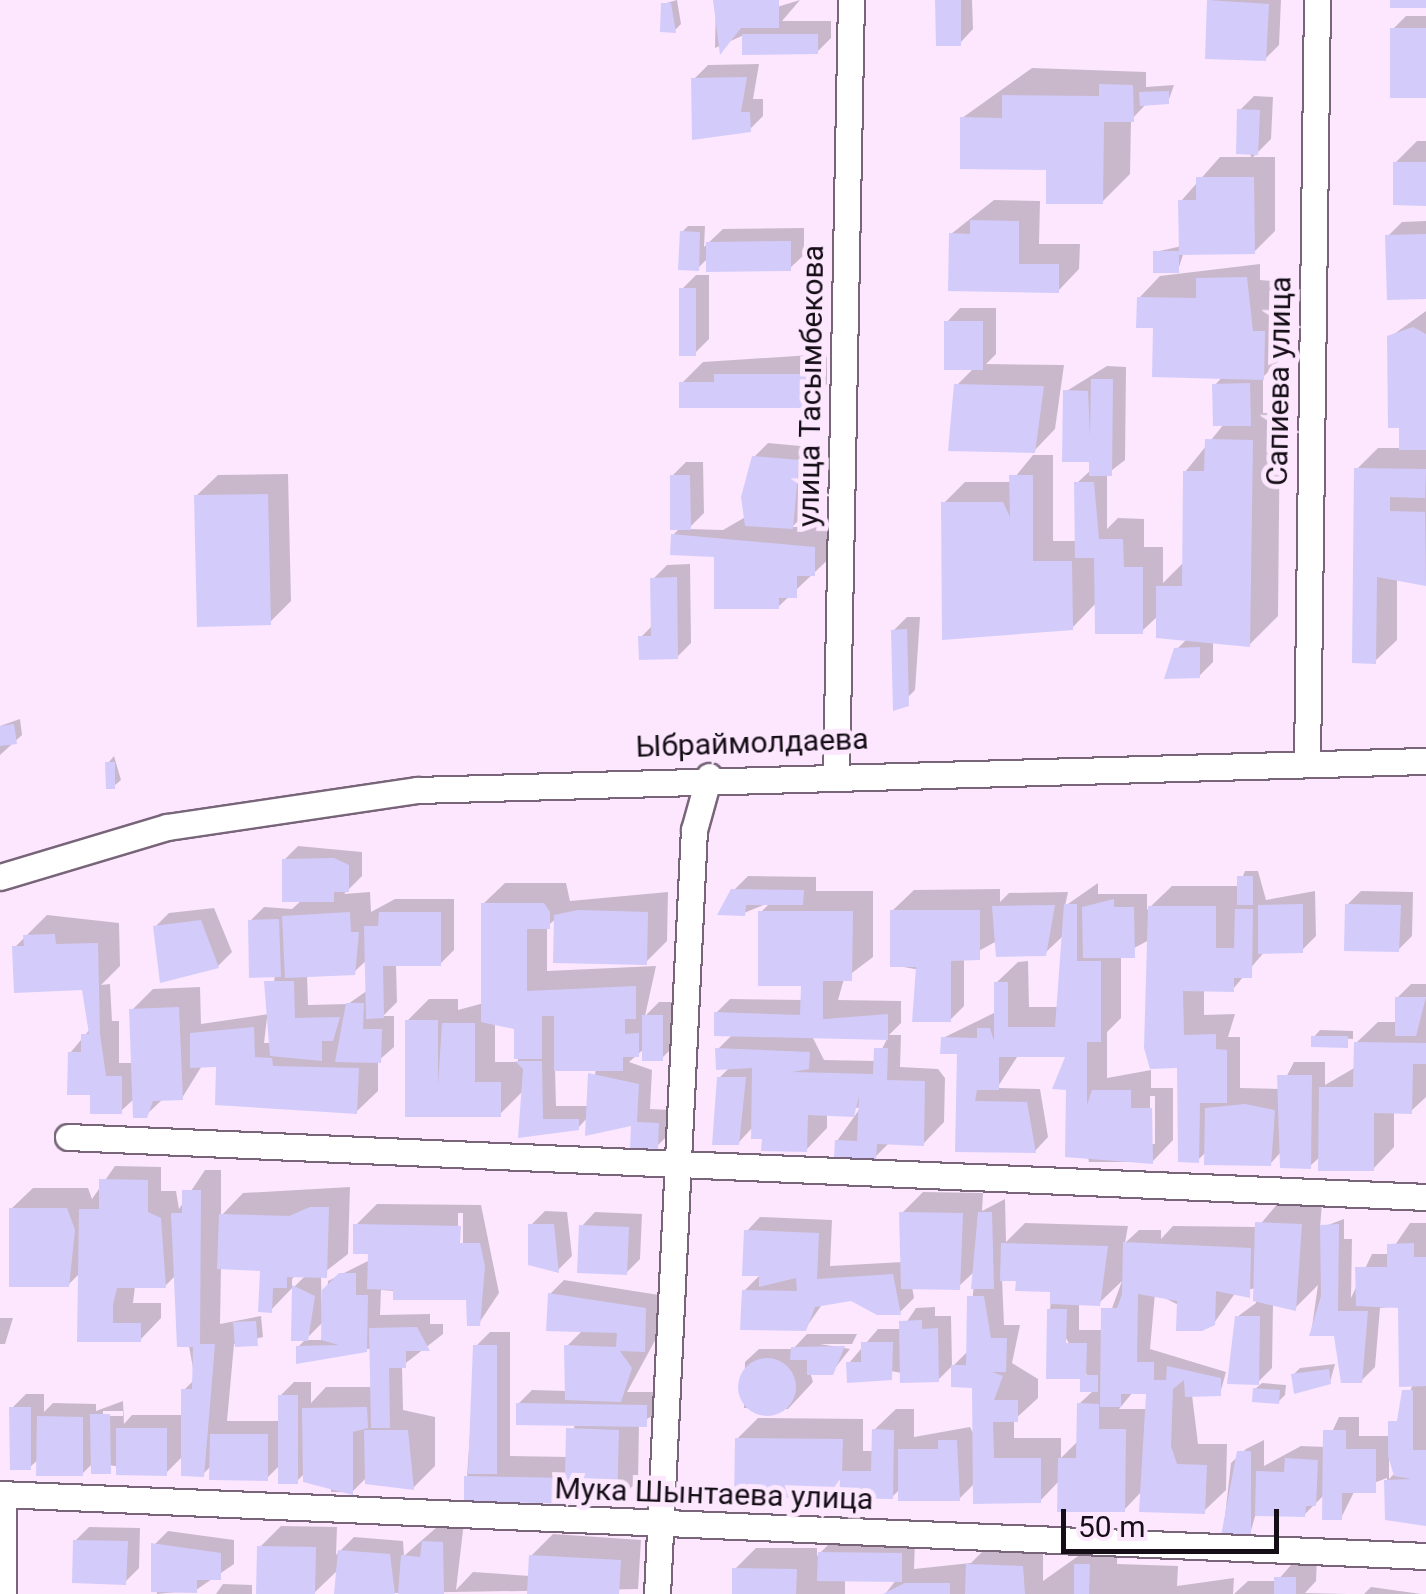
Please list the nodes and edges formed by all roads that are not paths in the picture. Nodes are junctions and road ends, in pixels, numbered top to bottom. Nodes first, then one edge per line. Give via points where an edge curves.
1 (851, 0) edge
2 (1317, 0) edge
3 (1426, 762) edge
4 (1307, 763) junction
5 (836, 773) junction
6 (710, 776) junction
7 (0, 877) edge
8 (68, 1137) dead end
9 (678, 1166) junction
10 (1426, 1198) edge
11 (1, 1494) edge
12 (660, 1524) junction
13 (1426, 1556) edge
14 (3, 1594) edge
15 (657, 1594) edge

1 - 5 street, улица Тасымбекова
2 - 4 street, Сапиева улица
3 - 4 street, Ыбраймолдаева
4 - 5 street, Ыбраймолдаева
5 - 6 street, Ыбраймолдаева
6 - 7 street, Ыбраймолдаева via 398,792 186,824
6 - 9 street via 694,830
8 - 9 street
9 - 10 street
9 - 12 street
11 - 12 street, Мука Шынтаева улица
11 - 14 street
12 - 13 street, Мука Шынтаева улица
12 - 15 street

